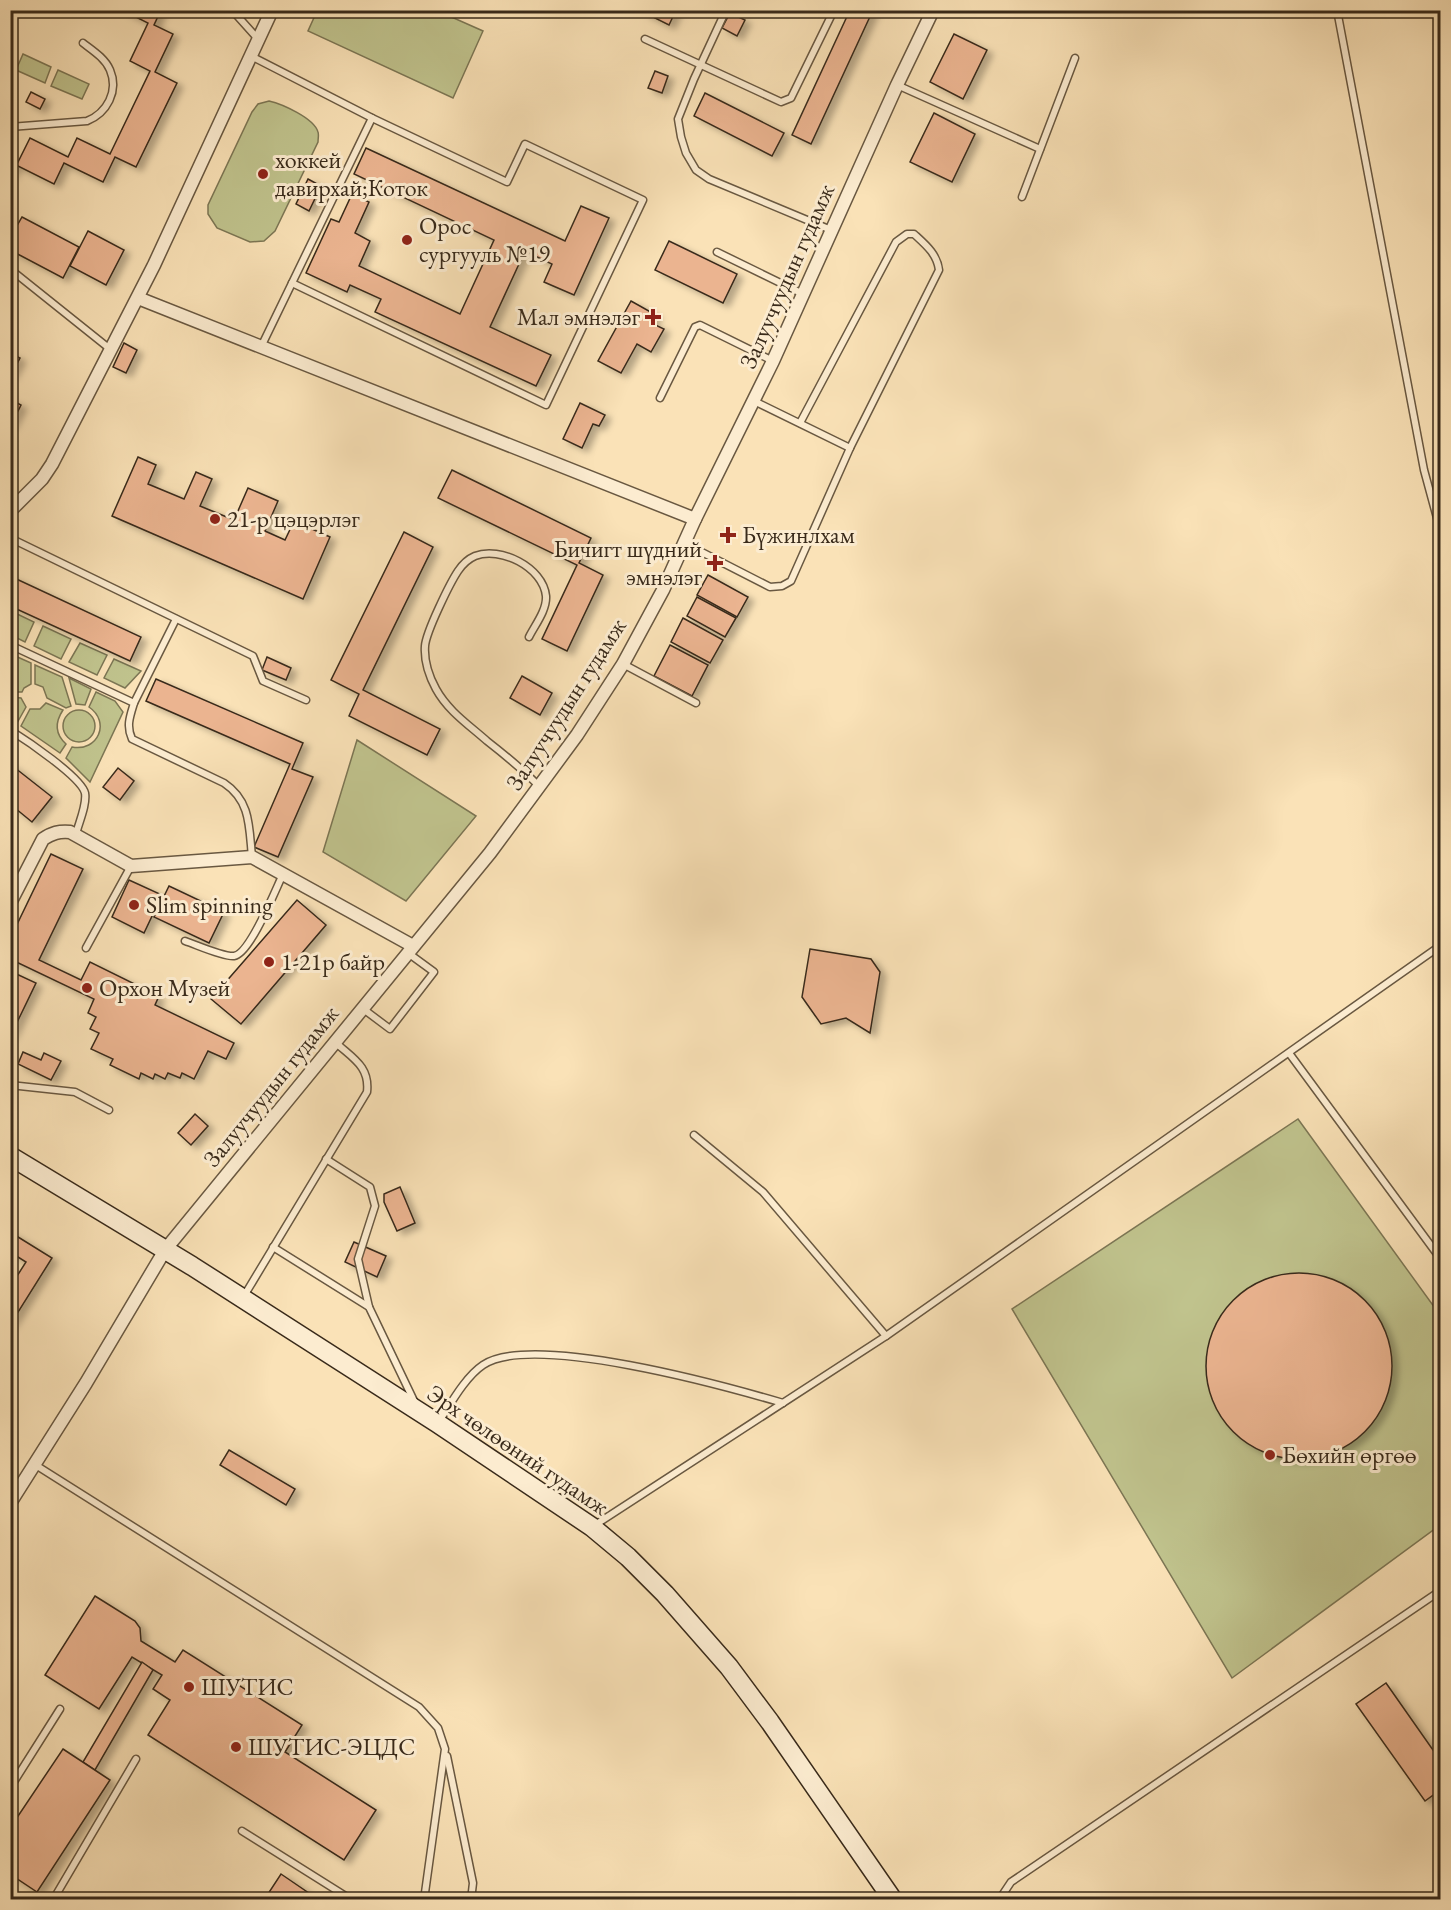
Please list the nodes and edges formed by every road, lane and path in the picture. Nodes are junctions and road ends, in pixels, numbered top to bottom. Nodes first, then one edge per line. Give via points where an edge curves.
1 (232, 10) edge
2 (272, 10) edge
3 (726, 10) edge
4 (834, 10) edge
5 (933, 10) edge
6 (1337, 10) edge
7 (645, 39) dead end
8 (259, 40) junction
9 (83, 43) dead end
10 (251, 56) junction
11 (1075, 58) dead end
12 (700, 65) junction
13 (897, 85) junction
14 (372, 118) junction
15 (10, 127) edge
16 (1040, 149) junction
17 (1022, 197) dead end
18 (831, 230) junction
19 (717, 252) dead end
20 (10, 270) edge
21 (292, 283) junction
22 (803, 295) junction
23 (138, 298) junction
24 (261, 347) junction
25 (110, 349) junction
26 (773, 361) junction
27 (660, 398) dead end
28 (753, 401) junction
29 (800, 423) junction
30 (850, 448) junction
31 (10, 511) edge
32 (695, 519) junction
33 (1440, 529) edge
34 (10, 538) edge
35 (684, 543) junction
36 (176, 619) junction
37 (529, 637) dead end
38 (10, 645) edge
39 (623, 664) junction
40 (306, 700) dead end
41 (134, 703) junction
42 (696, 703) dead end
43 (10, 730) edge
44 (539, 786) junction
45 (76, 834) junction
46 (252, 857) junction
47 (131, 866) junction
48 (283, 874) junction
49 (10, 903) edge
50 (185, 941) dead end
51 (1440, 946) edge
52 (86, 948) dead end
53 (410, 949) junction
54 (362, 1008) junction
55 (335, 1042) junction
56 (1289, 1053) junction
57 (10, 1084) edge
58 (109, 1110) dead end
59 (694, 1135) dead end
60 (10, 1156) edge
61 (326, 1159) junction
62 (273, 1247) junction
63 (165, 1250) junction
64 (1440, 1258) edge
65 (242, 1299) junction
66 (369, 1307) junction
67 (886, 1336) junction
68 (783, 1403) junction
69 (419, 1412) junction
70 (437, 1423) junction
71 (34, 1464) junction
72 (10, 1503) edge
73 (592, 1527) junction
74 (1440, 1591) edge
75 (60, 1709) dead end
76 (445, 1749) junction
77 (136, 1759) dead end
78 (10, 1788) edge
79 (242, 1831) dead end
80 (53, 1899) edge
81 (352, 1899) edge
82 (424, 1899) edge
83 (471, 1899) edge
84 (893, 1899) edge
85 (999, 1899) edge

1 - 8 lane
2 - 8 street
3 - 12 lane
4 - 12 lane via 791,98 781,102
5 - 13 street, Залуучуудын гудамж
6 - 33 lane via 1424,470
7 - 12 lane
8 - 10 street
9 - 15 lane via 110,68 114,89 107,106 87,121
10 - 14 lane
10 - 23 street
11 - 16 lane
12 - 18 lane via 678,119 686,153 696,170
13 - 16 lane
13 - 18 street, Залуучуудын гудамж
14 - 21 lane
14 - 21 lane via 507,182 525,144 643,200 546,405
16 - 17 lane
18 - 22 street, Залуучуудын гудамж
19 - 22 lane
20 - 25 lane
21 - 24 lane
22 - 26 street, Залуучуудын гудамж
23 - 24 street
23 - 25 street
24 - 32 street
25 - 31 street via 52,464
26 - 27 lane via 700,325 695,327
26 - 28 street, Залуучуудын гудамж
28 - 29 lane
28 - 32 street, Залуучуудын гудамж
29 - 30 lane
29 - 30 lane via 896,242 906,234 914,234 930,248 939,270
30 - 35 lane via 791,581 770,587
32 - 35 street, Залуучуудын гудамж
34 - 36 lane
35 - 39 street, Залуучуудын гудамж
36 - 40 lane via 253,656 263,681
36 - 41 lane
37 - 44 lane via 546,602 542,580 522,563 505,556 480,554 458,570 428,632 426,660 437,690 448,706
38 - 41 lane
39 - 42 lane
39 - 44 street, Залуучуудын гудамж
41 - 46 lane via 128,721 132,739 234,790 249,819
43 - 45 lane via 79,782 85,791
44 - 53 street, Залуучуудын гудамж
45 - 47 street
45 - 49 street via 61,831 43,839
46 - 47 street
46 - 48 street
47 - 52 lane
48 - 50 lane via 241,954 231,957
48 - 53 street
51 - 56 lane
53 - 54 street, Залуучуудын гудамж
53 - 54 lane via 434,972 390,1029
54 - 55 street, Залуучуудын гудамж
55 - 61 lane via 364,1069 369,1080 367,1092
55 - 63 street, Залуучуудын гудамж
56 - 64 lane
56 - 67 lane
57 - 58 lane via 75,1092
59 - 67 lane via 763,1192
60 - 63 main road, Эрх чөлөөний гудамж
61 - 62 lane
61 - 66 lane via 370,1187 375,1206 358,1259
62 - 65 lane
62 - 66 lane
63 - 65 main road, Эрх чөлөөний гудамж
63 - 71 street, Залуучуудын гудамж
65 - 69 main road, Эрх чөлөөний гудамж
66 - 69 lane
67 - 68 lane
68 - 70 lane via 603,1360 540,1355 501,1357 483,1364 472,1374
68 - 73 lane
69 - 70 main road, Эрх чөлөөний гудамж
70 - 73 main road, Эрх чөлөөний гудамж
71 - 72 street, Залуучуудын гудамж
71 - 76 lane via 419,1707 438,1728
73 - 84 main road, Эрх чөлөөний гудамж via 665,1594 729,1667
74 - 85 lane via 1011,1882
75 - 78 lane
76 - 82 lane
76 - 83 lane via 473,1883
77 - 80 lane
79 - 81 lane

